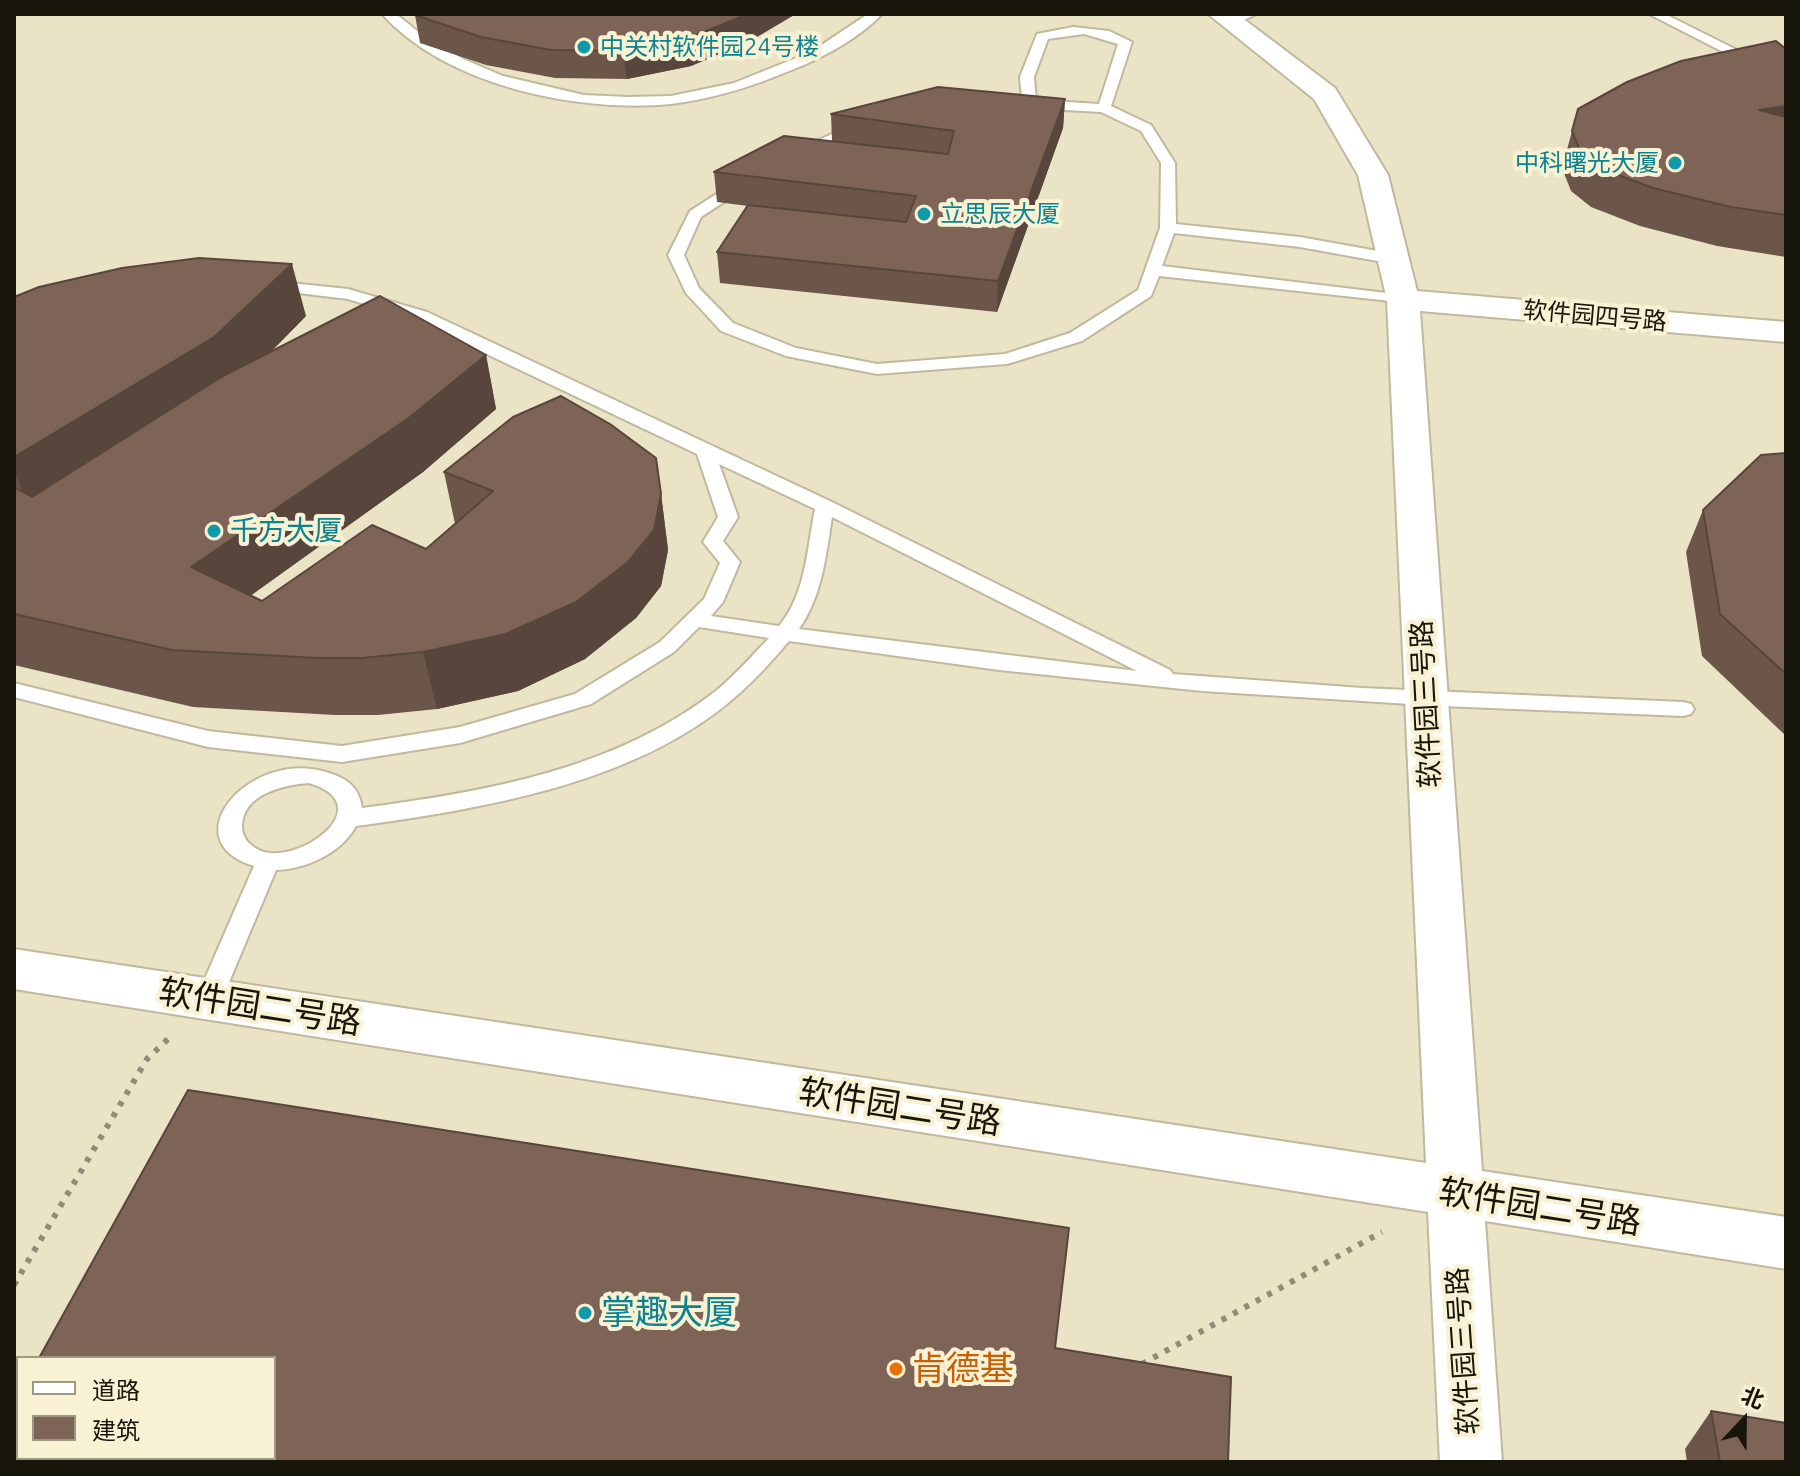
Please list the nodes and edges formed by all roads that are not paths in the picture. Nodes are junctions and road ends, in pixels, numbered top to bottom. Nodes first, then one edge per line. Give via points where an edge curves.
1 (388, 14) edge
2 (876, 14) edge
3 (1655, 14) edge
4 (1235, 16) edge
5 (1742, 56) edge
6 (1029, 104) junction
7 (1104, 108) junction
8 (1168, 228) junction
9 (1160, 271) dead end
10 (1398, 280) junction
11 (245, 286) edge
12 (1786, 332) edge
13 (705, 451) junction
14 (825, 506) junction
15 (695, 620) junction
16 (786, 634) junction
17 (1175, 680) junction
18 (14, 690) edge
19 (1425, 699) junction
20 (1683, 709) dead end
21 (314, 750) junction
22 (309, 775) junction
23 (350, 818) junction
24 (268, 861) junction
25 (14, 969) edge
26 (209, 999) junction
27 (1453, 1194) junction
28 (1786, 1243) edge
29 (1471, 1462) edge

1 - 2 lane via 407,32 466,65 559,95 607,102 714,92 818,54
3 - 5 lane
4 - 10 street, 软件园三号路 via 1325,94 1373,175
6 - 7 lane
6 - 7 lane via 1027,77 1042,37 1062,29 1108,33 1125,42
6 - 8 lane via 961,108 852,130 759,173 695,214 676,255 692,290 727,327 792,352 877,369 1007,359 1076,337 1145,293
7 - 8 lane via 1146,128 1168,163
8 - 10 lane via 1300,242
9 - 10 lane
10 - 12 street, 软件园四号路
10 - 19 street, 软件园三号路
11 - 13 lane via 325,288 388,303
13 - 14 lane
13 - 15 lane via 728,517 713,542 730,562 713,602
14 - 16 lane via 812,576
14 - 17 lane
15 - 16 lane
15 - 21 lane via 667,647 583,699 460,735 342,754
16 - 17 lane via 1045,669
16 - 23 lane via 729,694 622,753 521,788
17 - 19 lane
18 - 21 lane via 208,739
19 - 20 lane
19 - 27 street, 软件园三号路
21 - 22 lane
22 - 23 lane via 326,777 348,793
22 - 24 lane via 268,782 237,805 229,820 236,847
23 - 24 lane via 328,845 310,855
24 - 26 lane
25 - 26 street, 软件园二号路
26 - 27 street, 软件园二号路
27 - 28 street, 软件园二号路
27 - 29 street, 软件园三号路

